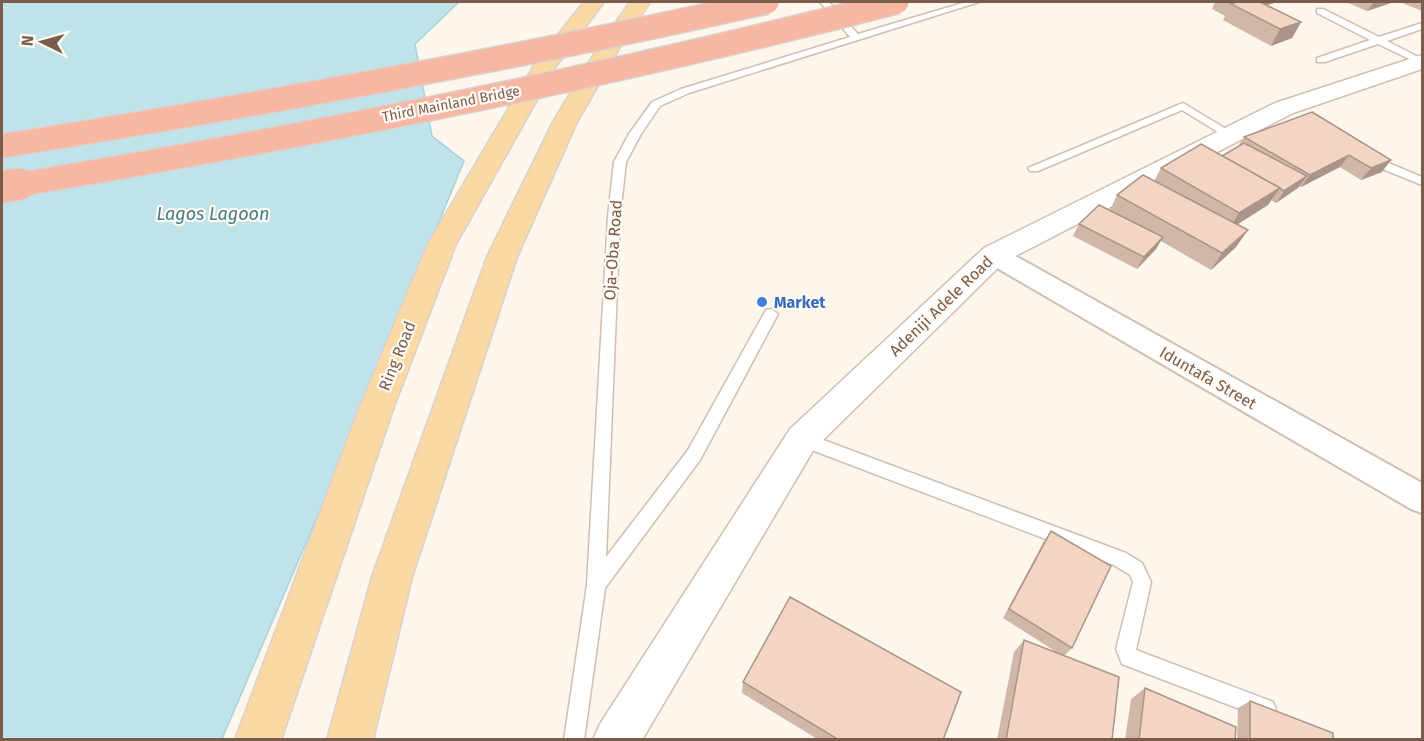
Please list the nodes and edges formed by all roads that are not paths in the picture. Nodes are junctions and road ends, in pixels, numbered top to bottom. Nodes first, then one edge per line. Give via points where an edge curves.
1 (594, 2) edge
2 (640, 2) edge
3 (767, 2) edge
4 (824, 2) edge
5 (897, 2) edge
6 (974, 2) edge
7 (1320, 11) dead end
8 (1422, 26) edge
9 (856, 38) junction
10 (1379, 41) junction
11 (1321, 60) dead end
12 (1422, 62) edge
13 (1230, 135) junction
14 (2, 146) edge
15 (1361, 154) edge
16 (1034, 168) dead end
17 (1422, 181) edge
18 (2, 186) edge
19 (994, 255) junction
20 (771, 314) dead end
21 (802, 439) junction
22 (1422, 499) edge
23 (596, 585) junction
24 (1281, 714) edge
25 (258, 740) edge
26 (350, 740) edge
27 (574, 740) edge
28 (616, 740) edge

1 - 25 main road, Ring Road via 546,64 442,244 376,409
2 - 26 main road via 565,122 502,257 392,578
3 - 14 highway, bridge via 352,87
4 - 9 lane
5 - 18 highway, Third Mainland Bridge, bridge via 761,39 458,104 154,162
6 - 9 lane, Oja-Oba Road
7 - 10 lane
8 - 10 lane
9 - 23 lane, Oja-Oba Road via 656,104 620,162
10 - 11 lane
10 - 12 lane
12 - 13 street, Adeniji Adele Road
13 - 16 lane via 1183,106
13 - 19 street, Adeniji Adele Road
15 - 17 lane
19 - 21 street, Adeniji Adele Road
19 - 22 street, Iduntafa Street
20 - 23 lane via 694,455
21 - 24 lane via 1120,559 1136,569 1142,582 1126,649 1129,657
21 - 28 street, Adeniji Adele Road
23 - 27 lane, Oja-Oba Road

